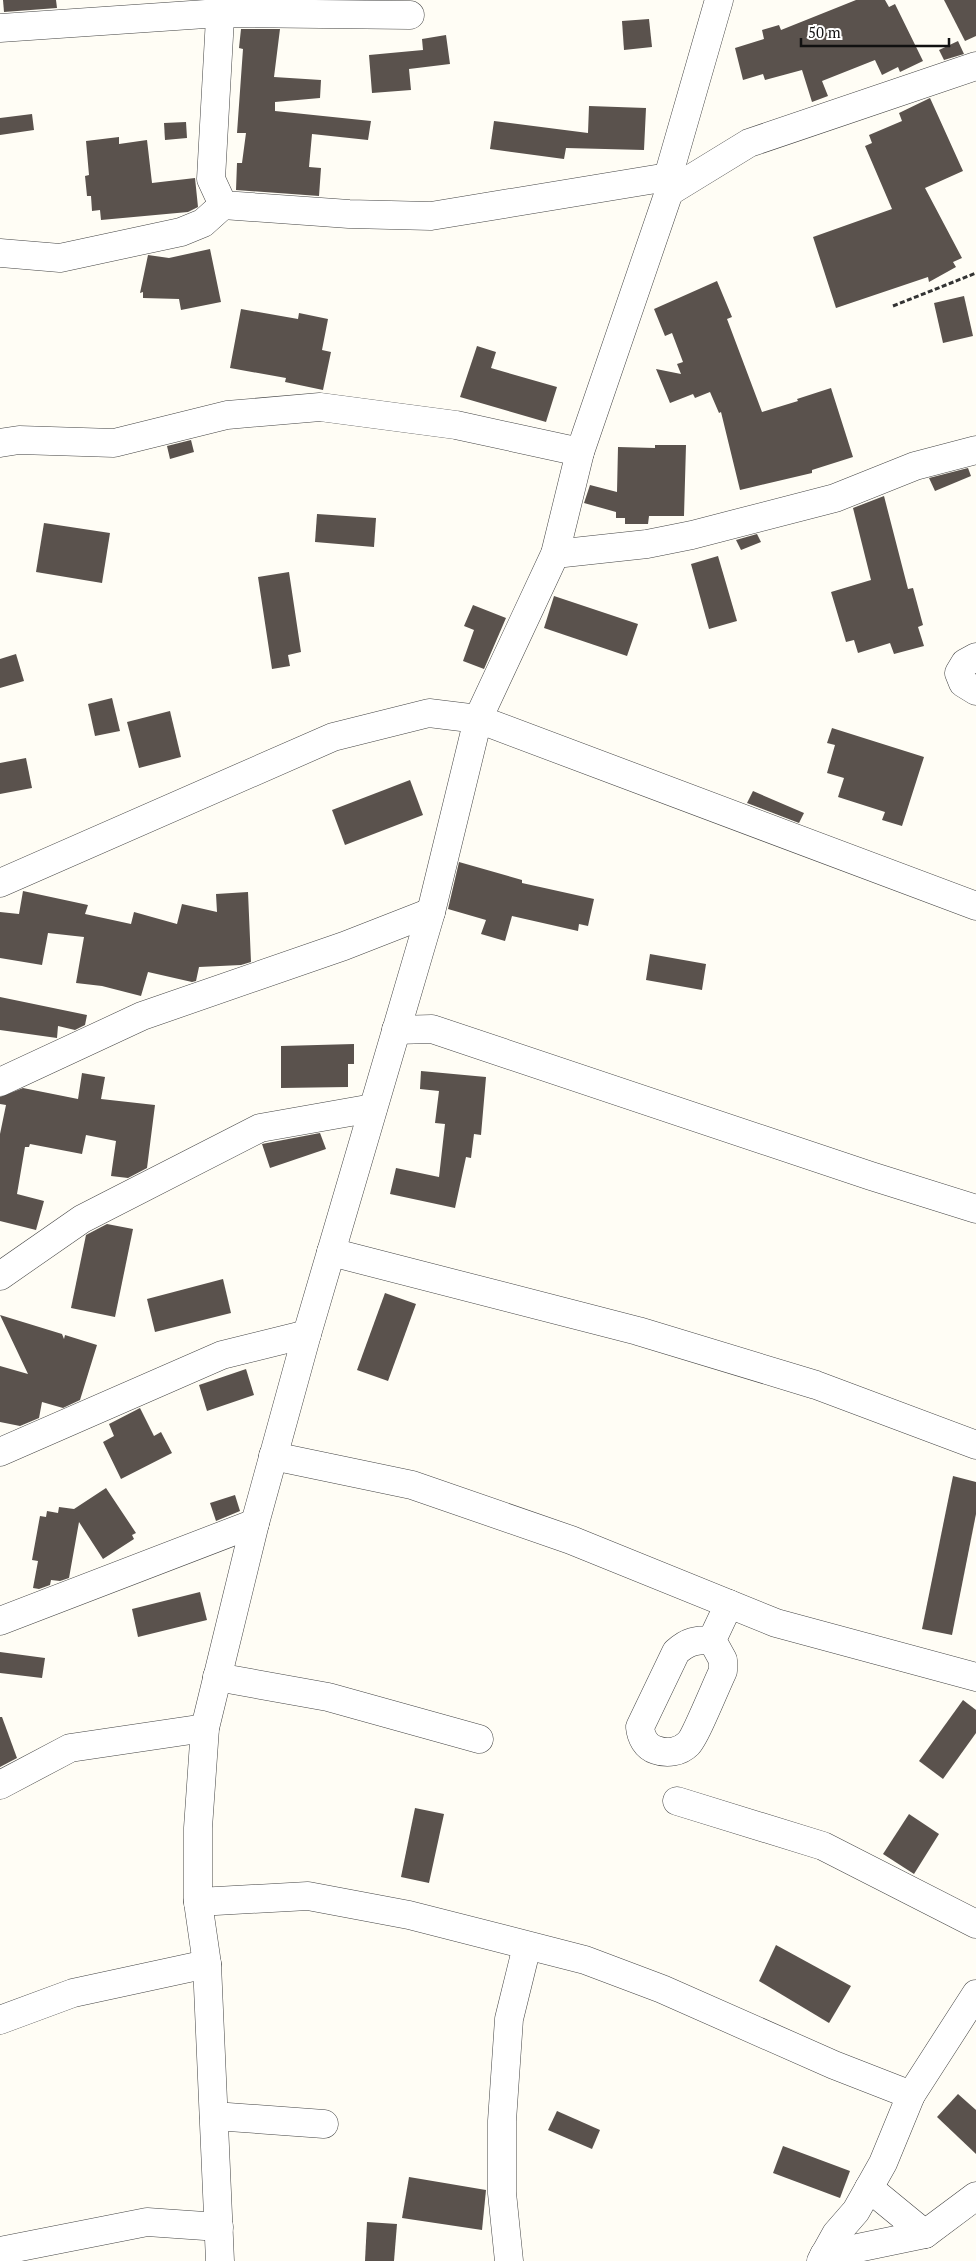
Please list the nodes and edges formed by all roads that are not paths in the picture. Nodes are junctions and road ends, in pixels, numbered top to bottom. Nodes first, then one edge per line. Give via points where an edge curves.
1 (719, 0) edge
2 (220, 7) edge
3 (410, 15) dead end
4 (0, 28) edge
5 (976, 66) edge
6 (669, 184) junction
7 (223, 205) junction
8 (0, 253) edge
9 (0, 443) edge
10 (976, 450) edge
11 (580, 452) junction
12 (555, 554) junction
13 (976, 657) edge
14 (976, 691) edge
15 (478, 719) junction
16 (0, 883) edge
17 (976, 906) edge
18 (431, 912) junction
19 (396, 1030) junction
20 (0, 1082) edge
21 (373, 1108) junction
22 (976, 1209) edge
23 (331, 1252) junction
24 (0, 1276) edge
25 (307, 1334) junction
26 (976, 1445) edge
27 (0, 1452) edge
28 (273, 1456) junction
29 (255, 1523) junction
30 (729, 1604) junction
31 (0, 1621) edge
32 (712, 1640) dead end
33 (217, 1677) junction
34 (976, 1677) edge
35 (205, 1728) junction
36 (479, 1739) dead end
37 (0, 1786) edge
38 (677, 1801) dead end
39 (198, 1902) junction
40 (976, 1924) edge
41 (527, 1946) junction
42 (207, 1964) junction
43 (976, 1994) edge
44 (0, 2020) edge
45 (911, 2095) junction
46 (214, 2116) junction
47 (324, 2124) dead end
48 (869, 2188) junction
49 (976, 2196) edge
50 (219, 2227) junction
51 (925, 2234) junction
52 (0, 2251) edge
53 (895, 2252) edge
54 (822, 2258) edge
55 (220, 2261) edge
56 (509, 2261) edge

1 - 6 street
2 - 3 street
2 - 4 street
2 - 7 street via 211,179
5 - 6 street via 749,143
6 - 7 street via 431,216
6 - 11 street
7 - 8 street via 203,223 172,234 60,258
9 - 11 street via 19,440 114,442 227,415 320,407 456,425
10 - 12 street via 915,466 835,498 692,535 647,544
11 - 12 street
12 - 15 street
13 - 14 street via 965,663 959,673 963,683
15 - 16 street via 428,713 333,737
15 - 17 street
15 - 18 street
18 - 19 street
18 - 20 street via 344,946 142,1016
19 - 21 street
19 - 22 street via 432,1030
21 - 23 street
21 - 24 street via 260,1128 82,1219
23 - 25 street
23 - 26 street via 638,1330 816,1385
25 - 27 street via 222,1355
25 - 28 street
28 - 29 street
28 - 30 street via 412,1485 571,1540
29 - 31 street
29 - 33 street
30 - 32 street
30 - 34 street via 776,1623
33 - 35 street
33 - 36 street via 328,1698
35 - 37 street via 70,1748
35 - 39 street via 198,1828
38 - 40 street via 823,1846
39 - 41 street via 308,1896 409,1915
39 - 42 street
41 - 45 street via 585,1960 662,1989 834,2065
41 - 56 street via 509,2019 502,2121 502,2193
42 - 44 street via 73,1993
42 - 46 street
43 - 45 street
45 - 48 street
46 - 47 street
46 - 50 street
48 - 51 street
48 - 54 street
49 - 51 street
50 - 52 street via 147,2222
50 - 55 street
51 - 53 street
53 - 54 street

